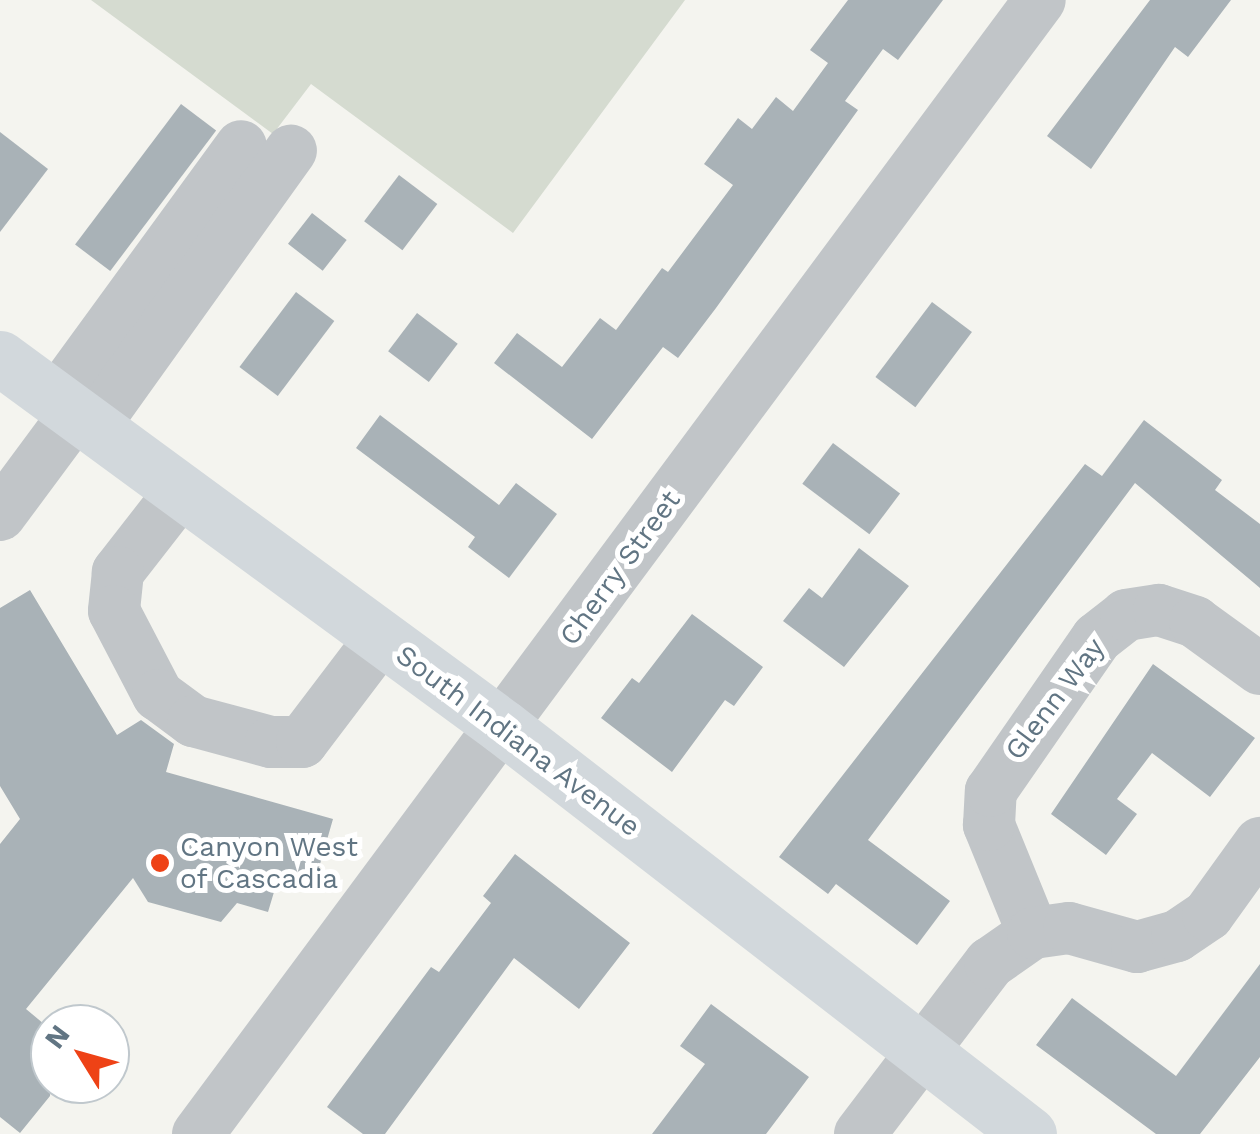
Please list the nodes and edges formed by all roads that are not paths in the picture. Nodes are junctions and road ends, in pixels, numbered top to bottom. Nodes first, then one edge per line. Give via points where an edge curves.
1 (1040, 0) edge
2 (240, 146) dead end
3 (292, 150) dead end
4 (0, 358) edge
5 (74, 414) junction
6 (182, 492) junction
7 (0, 515) edge
8 (381, 638) junction
9 (1260, 669) edge
10 (503, 726) junction
11 (1260, 843) edge
12 (1033, 933) junction
13 (921, 1052) junction
14 (198, 1134) edge
15 (860, 1134) edge
16 (1028, 1134) edge

1 - 10 street, Cherry Street
2 - 5 street
3 - 5 street
4 - 5 main road, South Indiana Avenue
5 - 6 main road, South Indiana Avenue
5 - 7 street
6 - 8 main road, South Indiana Avenue
6 - 8 street via 118,572 114,611 158,695 193,721 271,742 302,742
8 - 10 main road, South Indiana Avenue
9 - 12 street, Glenn Way via 1195,622 1159,610 1126,615 1097,638 991,792 989,825
10 - 13 main road, South Indiana Avenue
10 - 14 street, Cherry Street
11 - 12 street via 1208,915 1177,936 1138,947 1070,928
12 - 13 street via 990,963
13 - 15 street
13 - 16 main road, South Indiana Avenue

